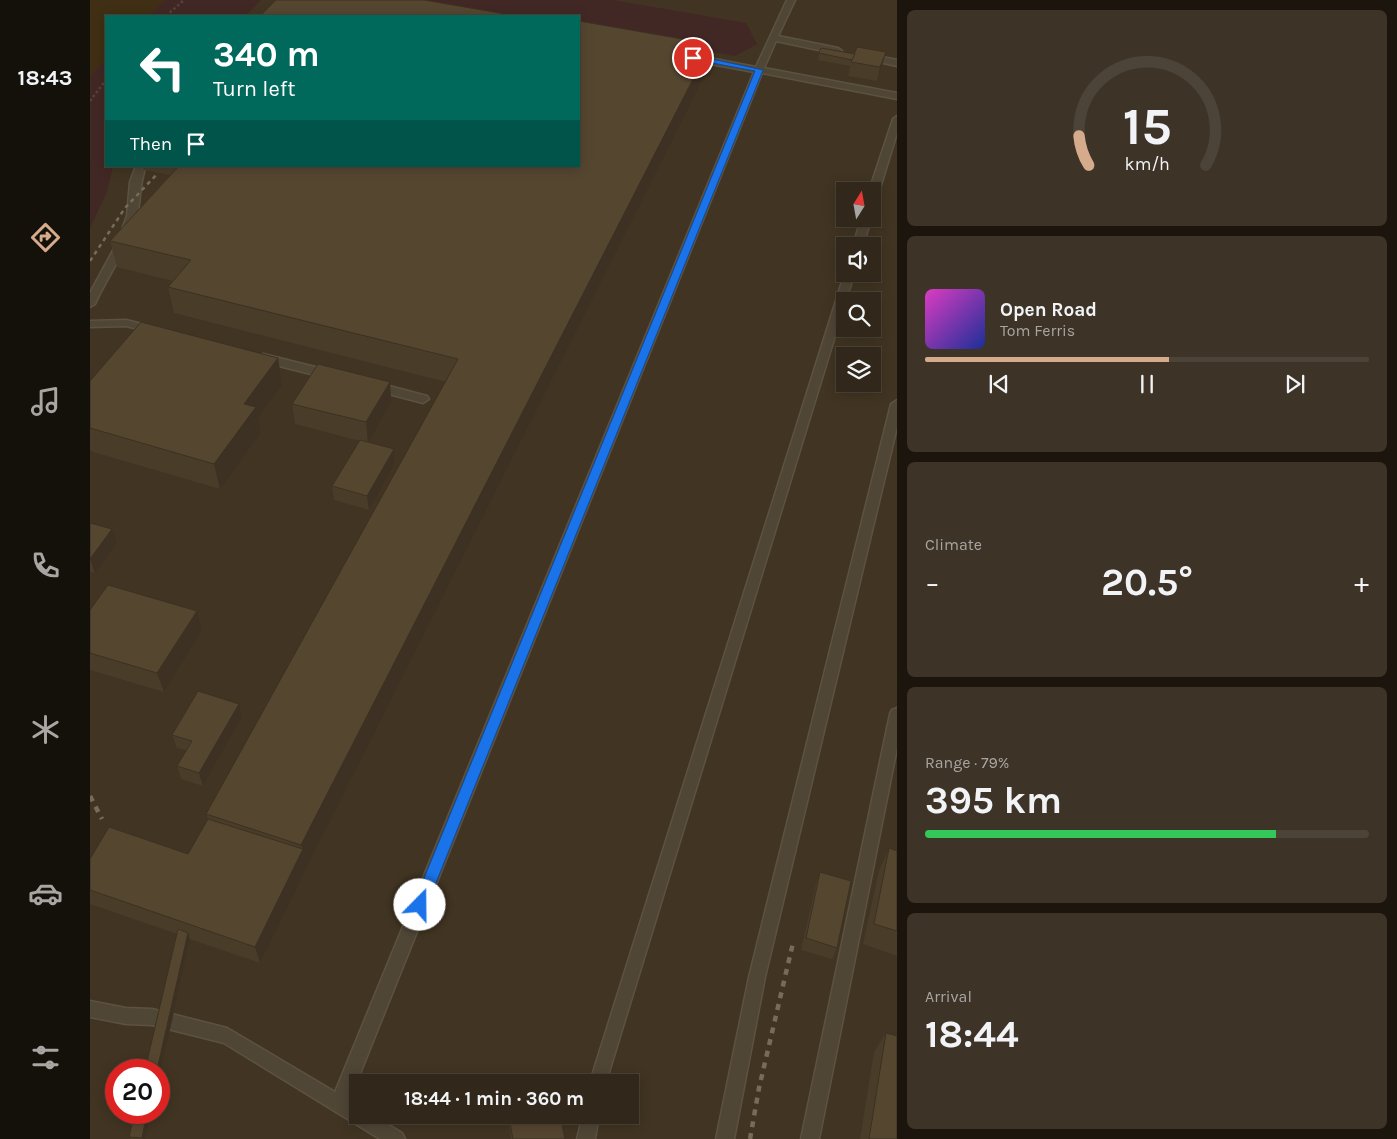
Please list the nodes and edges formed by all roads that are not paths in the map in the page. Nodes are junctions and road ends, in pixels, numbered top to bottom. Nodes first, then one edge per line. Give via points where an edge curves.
1 (791, 0) edge
2 (773, 38) junction
3 (684, 56) edge
4 (897, 63) edge
5 (759, 70) junction
6 (897, 96) edge
7 (897, 119) edge
8 (141, 167) edge
9 (877, 182) edge
10 (847, 282) edge
11 (90, 304) edge
12 (90, 324) edge
13 (164, 333) edge
14 (250, 355) edge
15 (346, 379) edge
16 (365, 384) edge
17 (422, 399) dead end
18 (897, 404) edge
19 (897, 714) edge
20 (90, 1009) edge
21 (600, 1074) edge
22 (339, 1104) junction
23 (589, 1124) edge
24 (396, 1139) edge
25 (586, 1139) edge
26 (724, 1139) edge
27 (810, 1139) edge

1 - 2 lane
2 - 4 lane
2 - 5 lane
3 - 5 lane
5 - 6 lane
5 - 22 lane
7 - 9 lane
8 - 11 lane via 135,182 132,216 122,243
10 - 21 lane
12 - 13 lane via 126,323
14 - 15 lane
16 - 17 lane
18 - 26 lane via 757,977
19 - 27 lane
20 - 22 lane via 152,1017 227,1036
22 - 24 lane
23 - 25 lane

